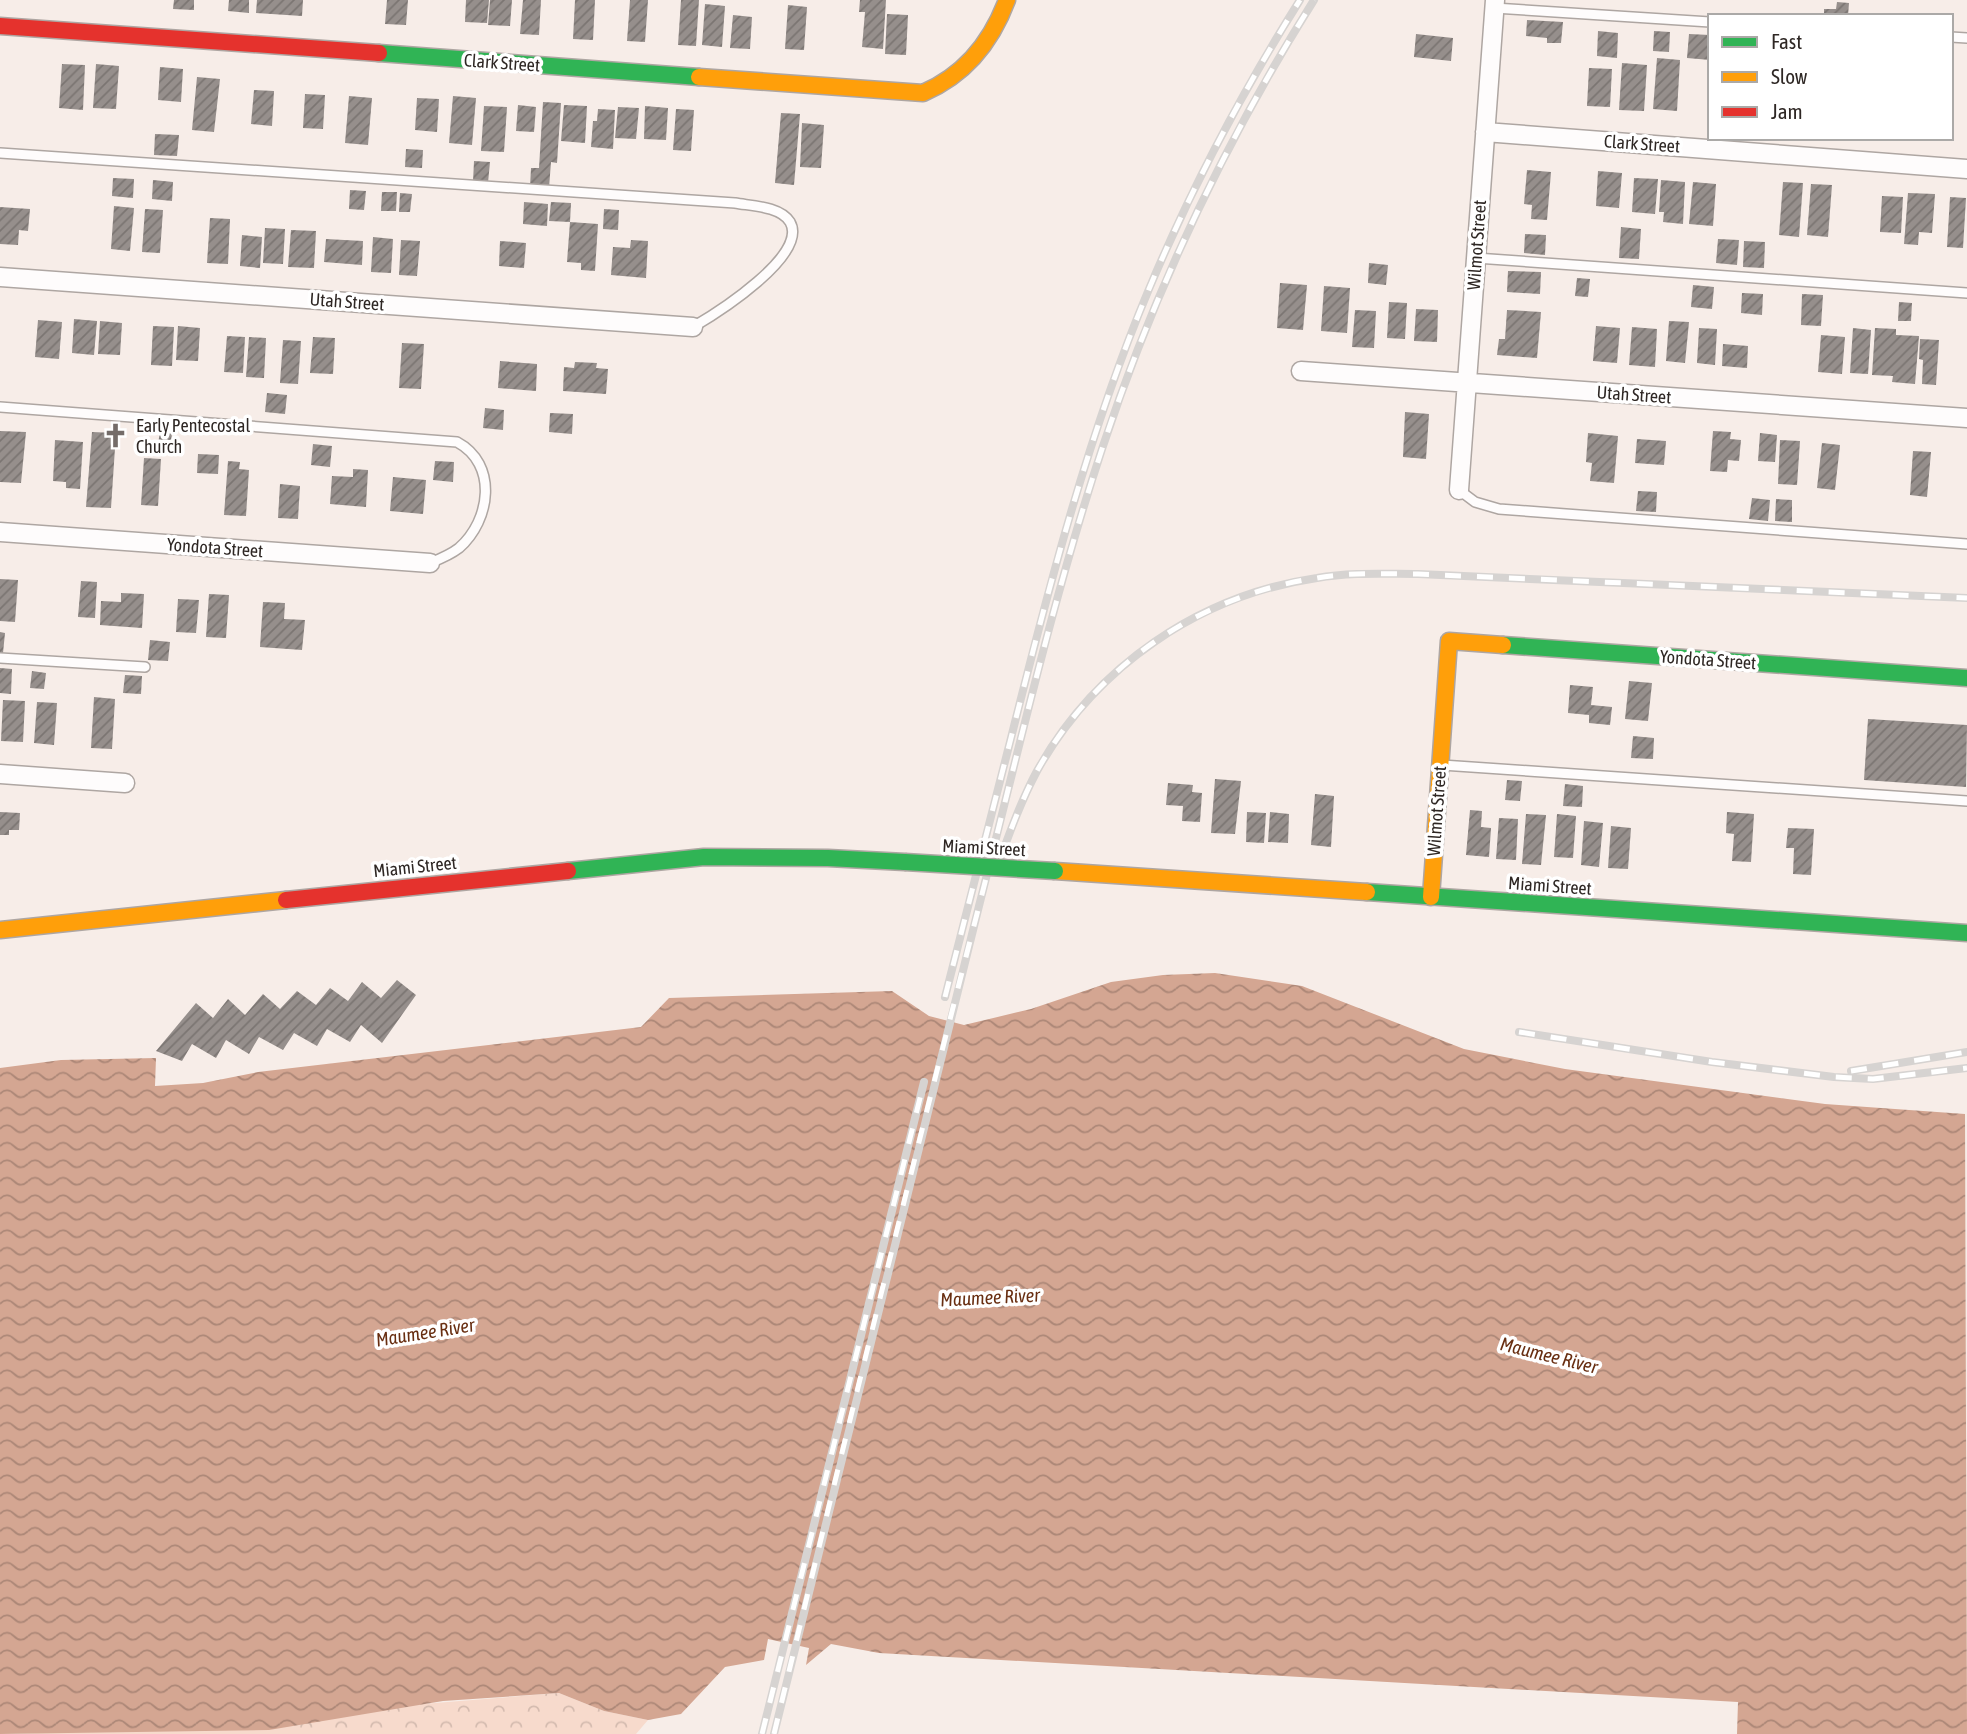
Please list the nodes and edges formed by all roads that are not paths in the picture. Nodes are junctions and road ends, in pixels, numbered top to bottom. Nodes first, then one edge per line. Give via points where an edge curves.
1 (1007, 0) edge
2 (1495, 4) edge
3 (1708, 22) edge
4 (0, 26) edge
5 (1485, 132) junction
6 (0, 153) edge
7 (1967, 169) edge
8 (1476, 258) junction
9 (0, 277) edge
10 (1967, 293) edge
11 (693, 327) joint
12 (1301, 371) dead end
13 (1467, 383) junction
14 (0, 407) edge
15 (1967, 418) edge
16 (1459, 490) joint
17 (0, 532) edge
18 (1967, 544) edge
19 (430, 564) joint
20 (1449, 641) joint
21 (0, 658) edge
22 (145, 667) dead end
23 (1967, 678) edge
24 (1441, 765) junction
25 (0, 774) edge
26 (125, 783) dead end
27 (1967, 801) edge
28 (1431, 897) junction
29 (0, 930) edge
30 (1967, 933) edge

1 - 4 street, Clark Street via 987,44 952,79 923,93
2 - 3 lane
2 - 5 street, Wilmot Street
5 - 7 street, Clark Street
5 - 8 street, Wilmot Street
6 - 11 lane via 735,203 779,213 789,221 792,243 782,257 754,284
8 - 10 lane
8 - 13 street, Wilmot Street
9 - 11 street, Utah Street
12 - 13 street, Utah Street
13 - 15 street, Utah Street
13 - 16 street, Wilmot Street
14 - 19 lane via 457,442 478,458 485,503 459,548
16 - 18 lane via 1475,502 1499,509
17 - 19 street, Yondota Street
20 - 23 street, Yondota Street
20 - 24 street, Wilmot Street
21 - 22 lane
24 - 27 lane
24 - 28 street, Wilmot Street
25 - 26 street
28 - 29 street, Miami Street, bridge via 905,862 704,857
28 - 30 street, Miami Street

